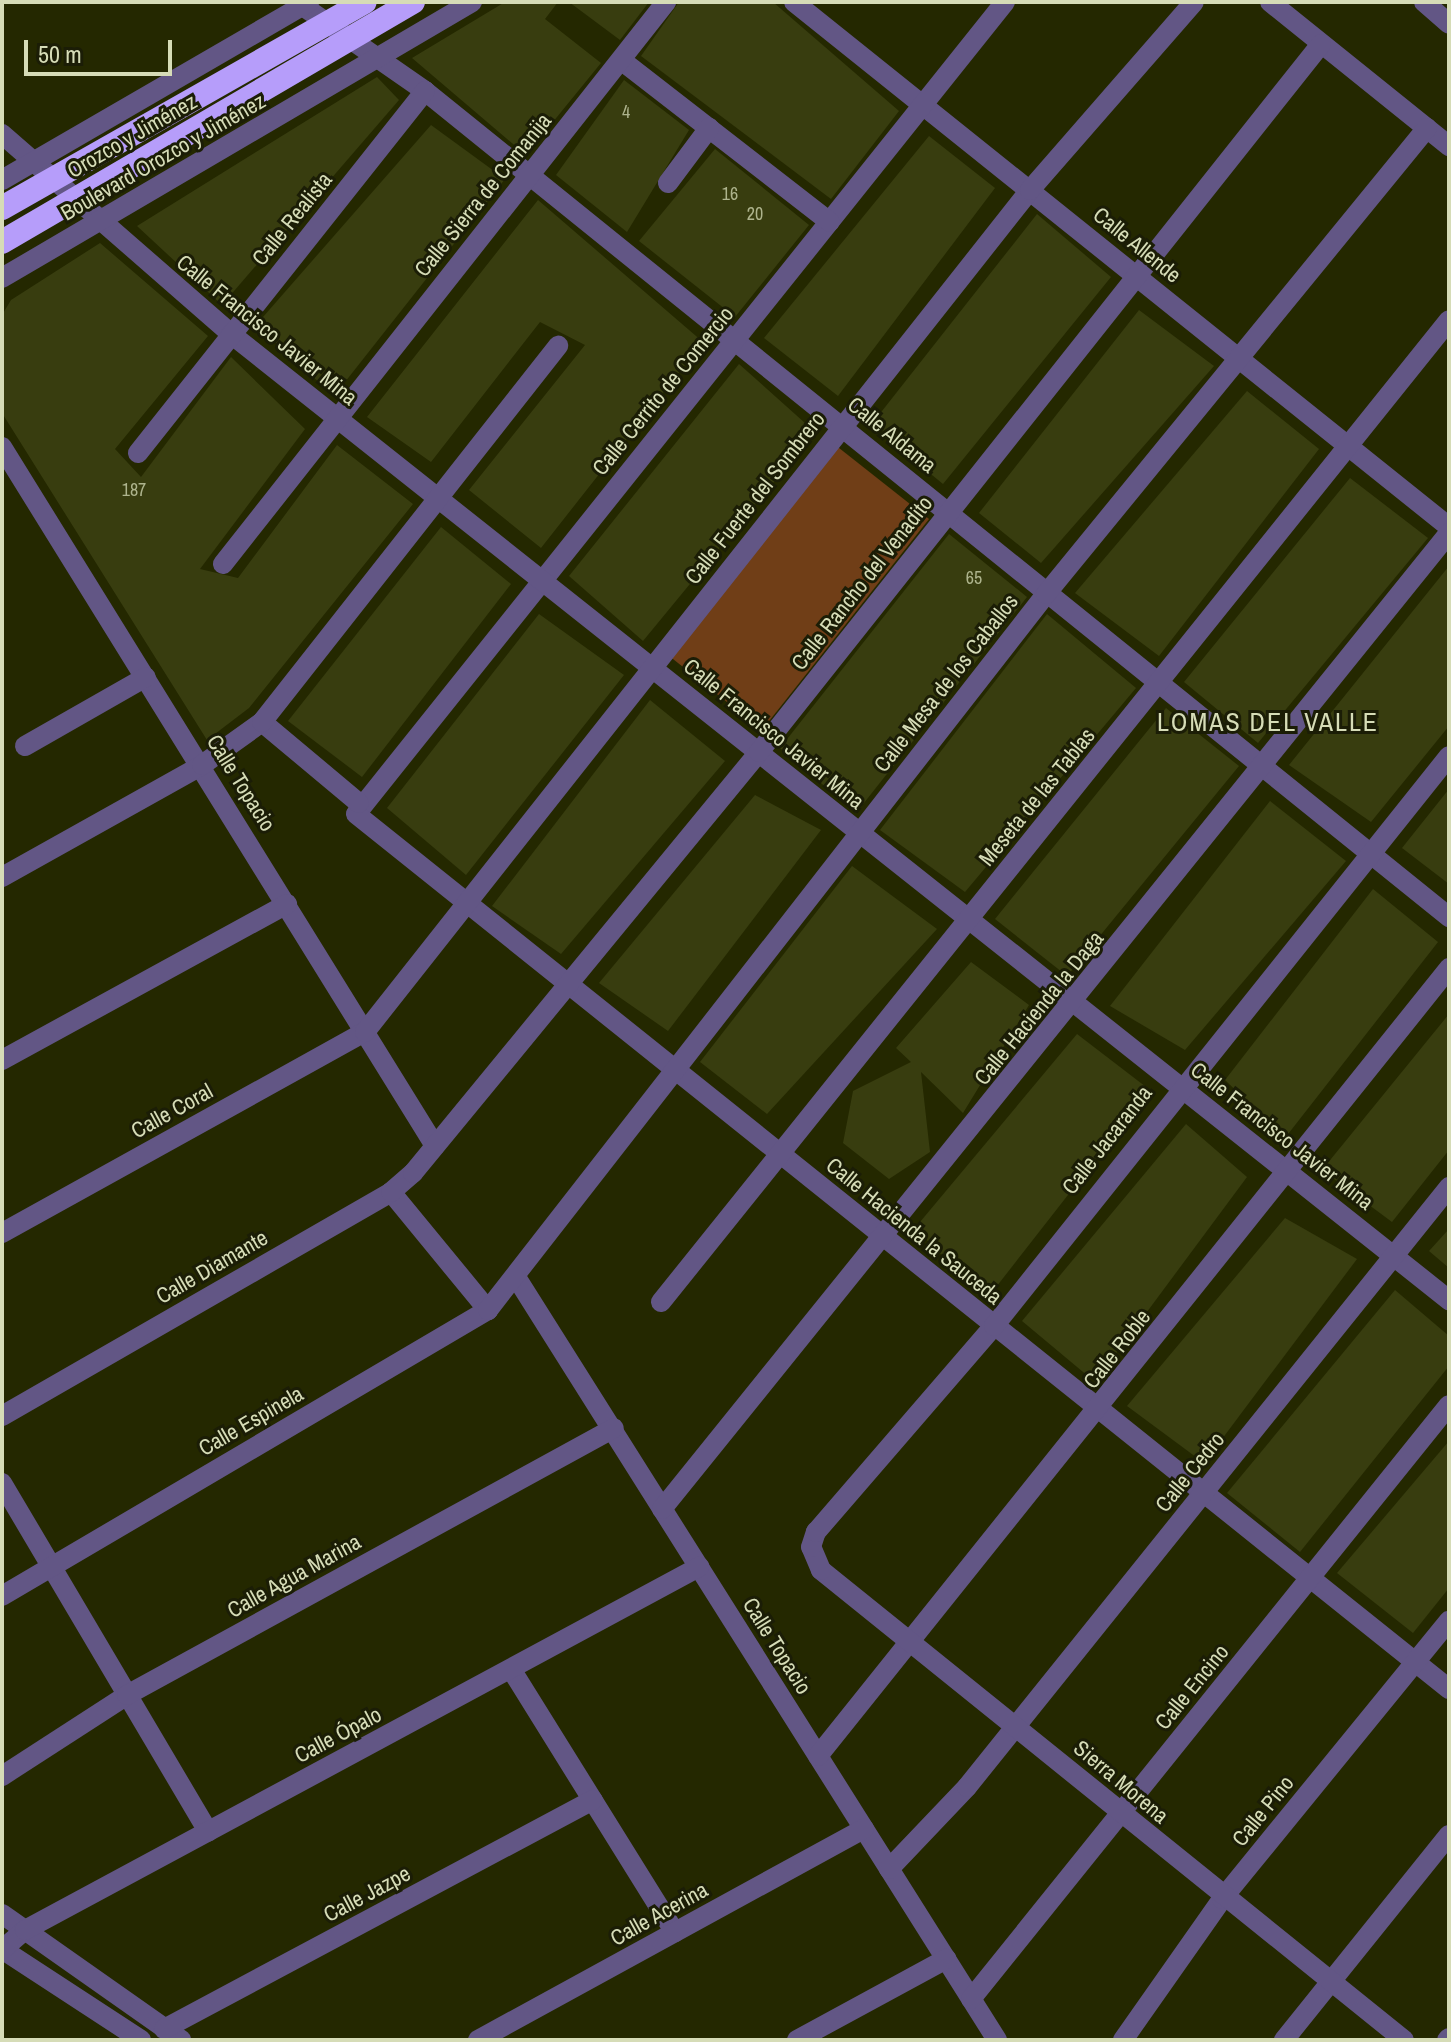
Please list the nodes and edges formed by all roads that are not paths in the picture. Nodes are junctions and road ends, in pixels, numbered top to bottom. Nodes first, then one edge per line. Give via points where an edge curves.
1 (365, 2) edge
2 (413, 2) edge
3 (472, 2) edge
4 (666, 2) edge
5 (794, 2) edge
6 (1005, 2) edge
7 (1194, 2) edge
8 (1270, 2) edge
9 (1424, 2) edge
10 (303, 3) edge
11 (329, 24) junction
12 (1449, 24) edge
13 (350, 39) junction
14 (1321, 44) junction
15 (380, 57) junction
16 (621, 60) junction
17 (425, 91) junction
18 (924, 106) junction
19 (709, 128) junction
20 (1427, 128) junction
21 (2, 134) edge
22 (1449, 146) edge
23 (36, 160) junction
24 (5, 175) edge
25 (531, 176) junction
26 (52, 179) junction
27 (668, 183) dead end
28 (1030, 190) junction
29 (73, 200) junction
30 (2, 208) edge
31 (830, 222) junction
32 (98, 224) junction
33 (2, 242) edge
34 (1137, 276) junction
35 (2, 278) edge
36 (1449, 320) edge
37 (231, 334) junction
38 (734, 340) junction
39 (558, 346) dead end
40 (1242, 361) junction
41 (335, 416) junction
42 (842, 426) junction
43 (2, 447) edge
44 (1348, 447) junction
45 (138, 453) dead end
46 (436, 494) junction
47 (949, 512) junction
48 (1449, 527) edge
49 (1449, 533) edge
50 (223, 564) dead end
51 (542, 578) junction
52 (1046, 594) junction
53 (652, 667) junction
54 (146, 677) junction
55 (1160, 683) junction
56 (262, 722) junction
57 (25, 746) dead end
58 (759, 752) junction
59 (1449, 756) edge
60 (202, 765) junction
61 (1263, 766) junction
62 (358, 806) junction
63 (858, 833) junction
64 (1371, 854) junction
65 (2, 877) edge
66 (287, 904) junction
67 (466, 904) junction
68 (1449, 917) edge
69 (969, 919) junction
70 (1449, 968) edge
71 (567, 984) junction
72 (1074, 1002) junction
73 (365, 1032) junction
74 (2, 1060) edge
75 (672, 1068) junction
76 (1180, 1086) junction
77 (435, 1146) junction
78 (778, 1153) junction
79 (1288, 1172) junction
80 (1449, 1187) edge
81 (391, 1192) junction
82 (2, 1233) edge
83 (885, 1238) junction
84 (1394, 1256) junction
85 (516, 1277) junction
86 (1449, 1300) edge
87 (661, 1302) dead end
88 (488, 1310) junction
89 (994, 1326) junction
90 (1449, 1405) edge
91 (1099, 1410) junction
92 (2, 1416) edge
93 (614, 1428) junction
94 (2, 1483) edge
95 (1204, 1493) junction
96 (662, 1509) junction
97 (813, 1556) joint
98 (51, 1567) junction
99 (699, 1567) junction
100 (1310, 1578) junction
101 (2, 1596) edge
102 (1449, 1621) edge
103 (913, 1644) junction
104 (1416, 1663) junction
105 (511, 1669) junction
106 (1449, 1689) edge
107 (127, 1695) junction
108 (1016, 1727) junction
109 (818, 1756) junction
110 (2, 1776) edge
111 (593, 1800) junction
112 (1122, 1812) junction
113 (864, 1829) junction
114 (208, 1832) junction
115 (1449, 1835) edge
116 (889, 1869) junction
117 (1222, 1899) junction
118 (2, 1914) edge
119 (25, 1930) junction
120 (675, 1932) junction
121 (2, 1949) edge
122 (946, 1959) junction
123 (1331, 1980) junction
124 (971, 1999) junction
125 (172, 2035) edge
126 (141, 2040) edge
127 (478, 2040) edge
128 (797, 2040) edge
129 (997, 2040) edge
130 (1123, 2040) edge
131 (1284, 2040) edge
132 (1404, 2040) edge

1 - 11 highway, Orozco y Jiménez
2 - 13 highway, Orozco y Jiménez
3 - 15 street, Boulevard Orozco y Jiménez
4 - 16 street, Calle Sierra de Comanija
5 - 18 street, Calle Allende
6 - 18 street, Calle Cerrito de Comercio
7 - 28 street, Calle Fuerte del Sombrero
8 - 14 street
9 - 12 street
10 - 11 street, Calle Aldama
10 - 23 street, Orozco y Jiménez
11 - 13 street, Calle Aldama
11 - 26 highway, Orozco y Jiménez
13 - 15 street, Calle Aldama
13 - 29 highway, Orozco y Jiménez
14 - 20 street
14 - 34 street, Calle Rancho del Venadito
15 - 17 street, Calle Aldama
15 - 32 street, Boulevard Orozco y Jiménez
16 - 19 street
16 - 25 street, Calle Sierra de Comanija
17 - 25 street, Calle Aldama
17 - 37 street, Calle Realista
18 - 28 street, Calle Allende
18 - 31 street, Calle Cerrito de Comercio
19 - 27 street
19 - 31 street
20 - 22 street
20 - 40 street, Calle Mesa de los Caballos
21 - 23 street, Calle Francisco Javier Mina
23 - 24 street, Orozco y Jiménez
23 - 26 street, Calle Francisco Javier Mina
25 - 38 street, Calle Aldama
25 - 41 street, Calle Sierra de Comanija
26 - 29 street, Calle Francisco Javier Mina
26 - 30 highway, Orozco y Jiménez
28 - 34 street, Calle Allende
28 - 42 street, Calle Fuerte del Sombrero
29 - 32 street, Calle Francisco Javier Mina
29 - 33 highway, Orozco y Jiménez
31 - 38 street, Calle Cerrito de Comercio
32 - 35 street, Boulevard Orozco y Jiménez
32 - 37 street, Calle Francisco Javier Mina
34 - 40 street, Calle Allende
34 - 47 street, Calle Rancho del Venadito
36 - 44 street, Meseta de las Tablas
37 - 41 street, Calle Francisco Javier Mina
37 - 45 street, Calle Realista
38 - 42 street, Calle Aldama
38 - 51 street, Calle Cerrito de Comercio
39 - 46 street
40 - 44 street, Calle Allende
40 - 52 street, Calle Mesa de los Caballos
41 - 46 street, Calle Francisco Javier Mina
41 - 50 street, Calle Sierra de Comanija
42 - 47 street, Calle Aldama
42 - 53 street, Calle Fuerte del Sombrero
43 - 54 street, Calle Topacio
44 - 48 street, Calle Allende
44 - 55 street, Meseta de las Tablas
46 - 51 street, Calle Francisco Javier Mina
46 - 56 street
47 - 52 street, Calle Aldama
47 - 58 street, Calle Rancho del Venadito
49 - 61 street, Calle Hacienda la Daga
51 - 53 street, Calle Francisco Javier Mina
51 - 62 street, Calle Cerrito de Comercio
52 - 55 street, Calle Aldama
52 - 63 street, Calle Mesa de los Caballos
53 - 58 street, Calle Francisco Javier Mina
53 - 67 street, Calle Fuerte del Sombrero
54 - 57 street
54 - 60 street, Calle Topacio
55 - 61 street, Calle Aldama
55 - 69 street, Meseta de las Tablas
56 - 60 street
56 - 62 street, Calle Hacienda la Sauceda
58 - 63 street, Calle Francisco Javier Mina
58 - 71 street, Calle Rancho del Venadito
59 - 64 street, Calle Jacaranda
60 - 65 street
60 - 66 street, Calle Topacio
61 - 64 street, Calle Aldama
61 - 72 street, Calle Hacienda la Daga
62 - 67 street, Calle Hacienda la Sauceda via 360,820
63 - 69 street, Calle Francisco Javier Mina
63 - 75 street, Calle Mesa de los Caballos
64 - 68 street, Calle Aldama
64 - 76 street, Calle Jacaranda
66 - 73 street, Calle Topacio
66 - 74 street
67 - 71 street, Calle Hacienda la Sauceda
67 - 73 street, Calle Fuerte del Sombrero
69 - 72 street, Calle Francisco Javier Mina
69 - 78 street, Meseta de las Tablas
70 - 79 street, Calle Roble
71 - 75 street, Calle Hacienda la Sauceda
71 - 77 street, Calle Rancho del Venadito
72 - 76 street, Calle Francisco Javier Mina
72 - 83 street, Calle Hacienda la Daga
73 - 77 street, Calle Topacio
73 - 82 street, Calle Coral
75 - 78 street, Calle Hacienda la Sauceda
75 - 85 street, Calle Mesa de los Caballos
76 - 79 street, Calle Francisco Javier Mina
76 - 89 street, Calle Jacaranda
77 - 81 street, Calle Diamante
78 - 83 street, Calle Hacienda la Sauceda
78 - 87 street, Meseta de las Tablas
79 - 84 street, Calle Francisco Javier Mina
79 - 91 street, Calle Roble
80 - 84 street, Calle Cedro
81 - 88 street
81 - 92 street, Calle Diamante
83 - 89 street, Calle Hacienda la Sauceda
83 - 96 street, Calle Hacienda la Daga
84 - 86 street, Calle Francisco Javier Mina
84 - 95 street, Calle Cedro
85 - 88 street, Calle Espinela
85 - 93 street, Calle Topacio
88 - 98 street, Calle Espinela
89 - 91 street, Calle Hacienda la Sauceda
89 - 97 street, Calle Jacaranda via 816,1532
90 - 100 street, Calle Encino
91 - 95 street, Calle Hacienda la Sauceda
91 - 103 street, Calle Roble
93 - 96 street, Calle Topacio
93 - 107 street, Calle Agua Marina
94 - 98 street
95 - 100 street, Calle Hacienda la Sauceda
95 - 108 street, Calle Cedro
96 - 99 street, Calle Topacio
97 - 103 street, Sierra Morena via 821,1570
98 - 101 street, Calle Espinela
98 - 107 street
99 - 105 street, Calle Ópalo
99 - 109 street, Calle Topacio
100 - 104 street, Calle Hacienda la Sauceda
100 - 112 street, Calle Encino
102 - 104 street, Calle Pino
103 - 108 street, Sierra Morena
103 - 109 street, Calle Roble
104 - 106 street, Calle Hacienda la Sauceda
104 - 117 street, Calle Pino
105 - 111 street
105 - 114 street, Calle Ópalo
107 - 110 street, Calle Agua Marina
107 - 114 street
108 - 112 street, Sierra Morena
108 - 116 street, Calle Cedro
109 - 113 street, Calle Topacio
111 - 120 street
111 - 125 street, Calle Jazpe
112 - 117 street, Sierra Morena
112 - 124 street, Calle Encino
113 - 116 street, Calle Topacio
113 - 120 street, Calle Acerina
114 - 119 street, Calle Ópalo
115 - 123 street
116 - 122 street, Calle Topacio
117 - 123 street, Sierra Morena
117 - 130 street, Calle Pino
118 - 119 street
119 - 121 street, Calle Ópalo
119 - 125 street
120 - 127 street, Calle Acerina
121 - 126 street
122 - 124 street, Calle Topacio
122 - 128 street
123 - 131 street
123 - 132 street, Sierra Morena
124 - 129 street, Calle Topacio

